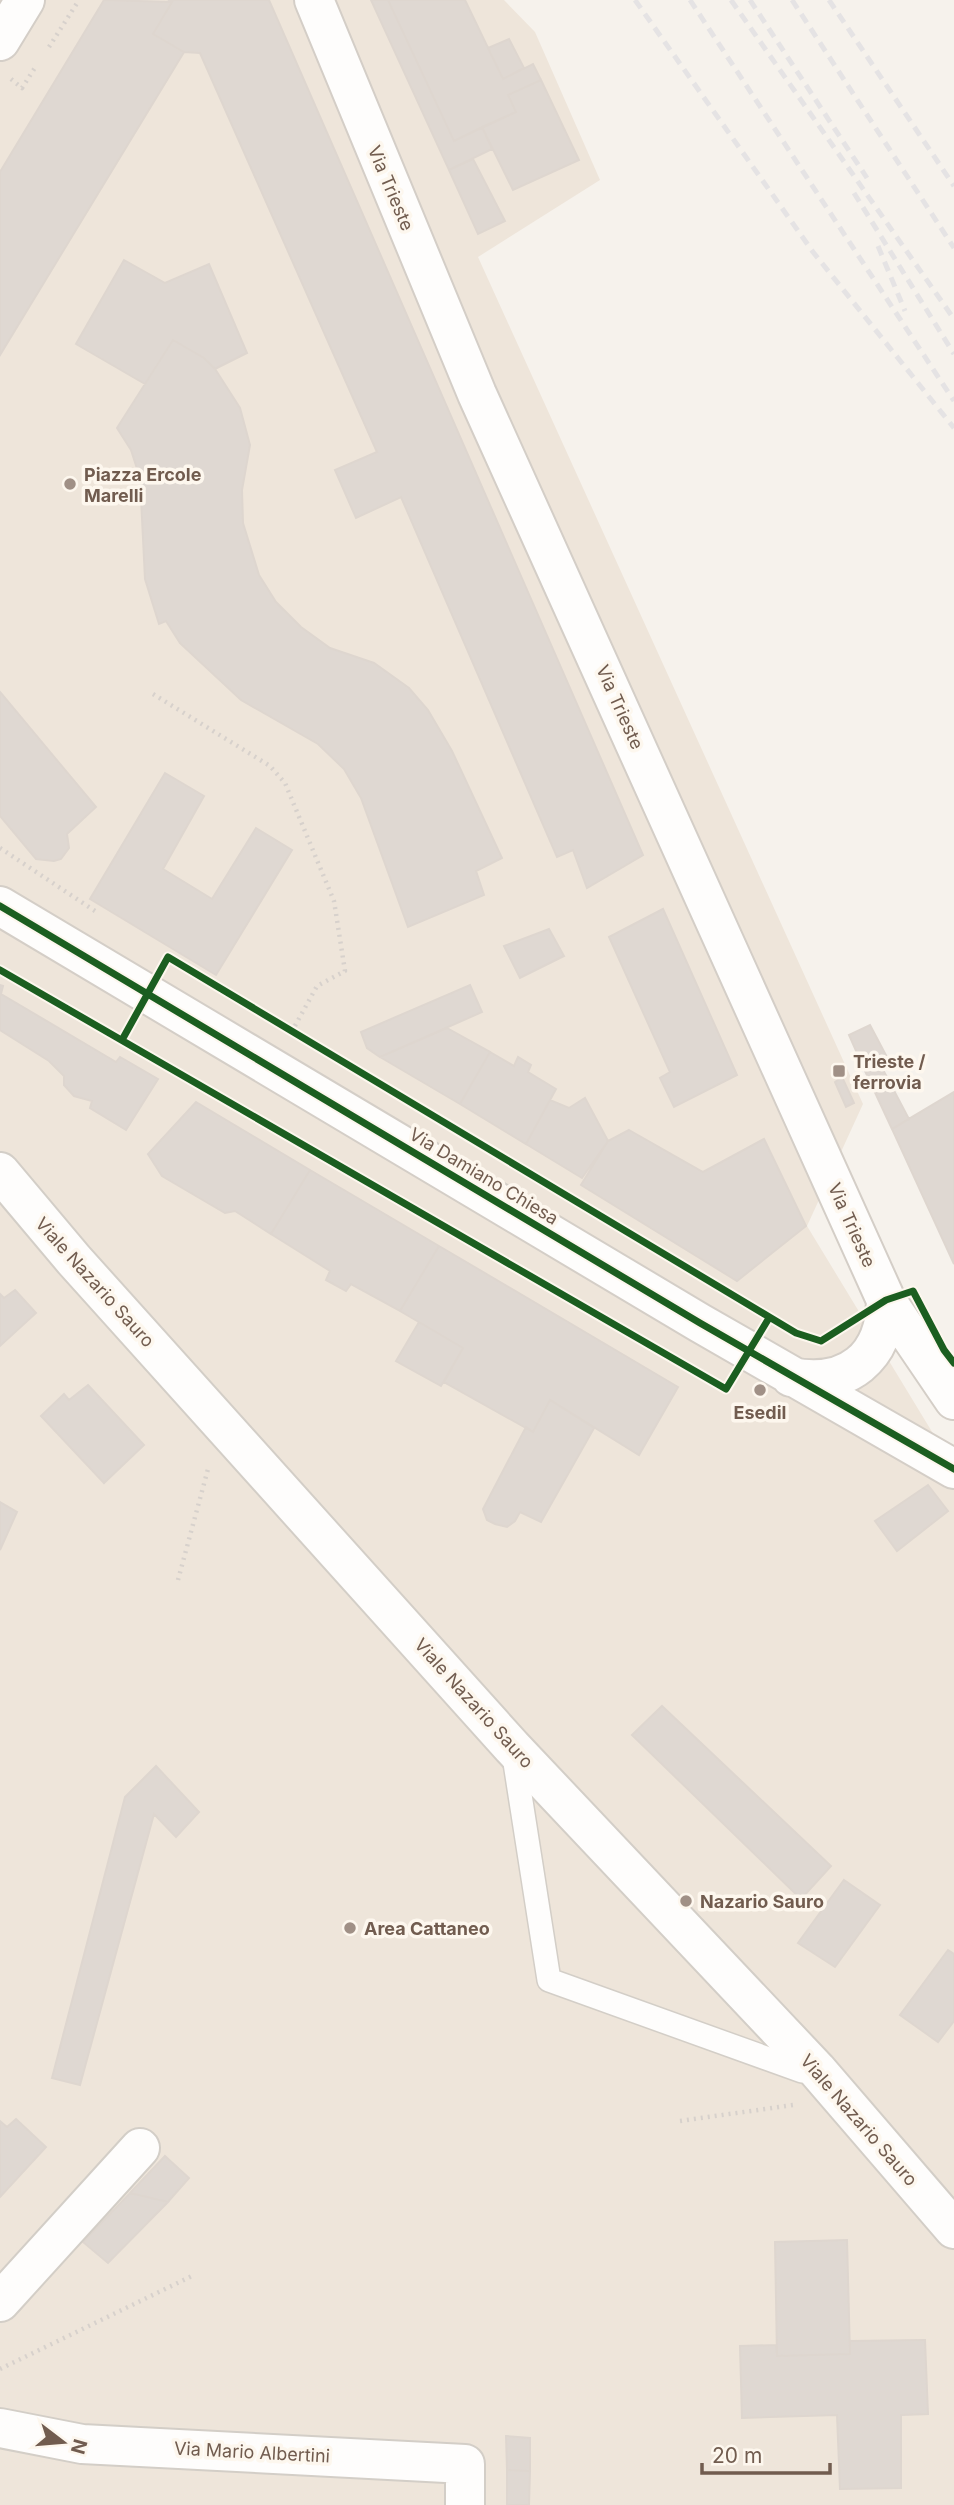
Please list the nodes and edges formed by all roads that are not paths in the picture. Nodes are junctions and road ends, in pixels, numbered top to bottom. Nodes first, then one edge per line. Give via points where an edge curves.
1 (25, 0) edge
2 (314, 0) edge
3 (0, 41) edge
4 (0, 906) edge
5 (0, 1172) edge
6 (886, 1300) junction
7 (790, 1377) junction
8 (954, 1400) edge
9 (954, 1469) edge
10 (512, 1747) junction
11 (817, 2070) junction
12 (140, 2148) dead end
13 (954, 2229) edge
14 (0, 2302) edge
15 (0, 2428) edge
16 (466, 2505) edge

1 - 3 main road
2 - 6 main road, Via Trieste via 477,394
4 - 7 main road, Via Damiano Chiesa
5 - 10 main road, Viale Nazario Sauro
6 - 7 main road via 881,1336 859,1365 827,1380
6 - 8 main road, Via Trieste
7 - 9 main road, Via Damiano Chiesa
10 - 11 main road, Viale Nazario Sauro
10 - 11 lane via 549,1980 802,2071
11 - 13 main road, Viale Nazario Sauro
12 - 14 main road
15 - 16 main road, Via Mario Albertini via 82,2444 465,2463

